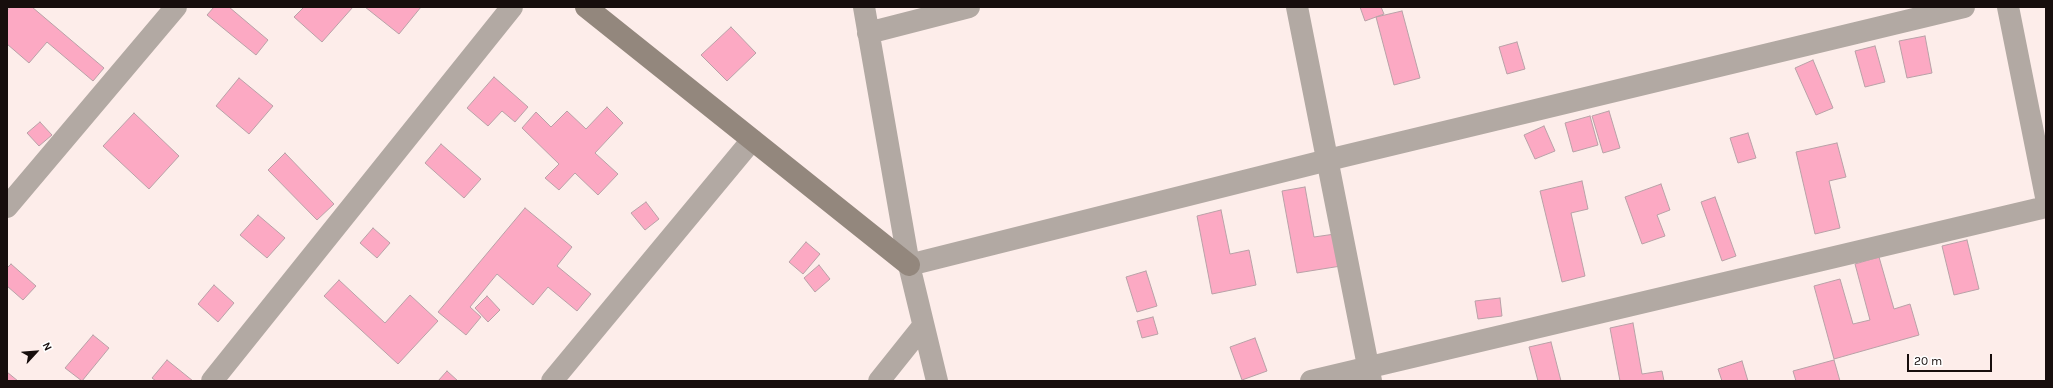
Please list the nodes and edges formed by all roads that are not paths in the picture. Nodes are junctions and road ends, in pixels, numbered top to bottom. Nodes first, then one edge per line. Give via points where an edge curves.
1 (176, 7) edge
2 (512, 7) edge
3 (586, 7) edge
4 (864, 7) edge
5 (970, 7) edge
6 (1297, 7) edge
7 (1964, 7) edge
8 (2008, 7) edge
9 (868, 33) junction
10 (752, 140) junction
11 (1328, 160) junction
12 (2046, 197) edge
13 (7, 207) edge
14 (2046, 207) edge
15 (909, 265) junction
16 (923, 326) junction
17 (1370, 374) edge
18 (212, 381) edge
19 (552, 381) edge
20 (879, 381) edge
21 (937, 381) edge
22 (1311, 381) edge

1 - 13 street
2 - 18 street
3 - 10 street
4 - 9 street
5 - 9 street
6 - 11 street
7 - 11 street
8 - 12 street
9 - 15 street
10 - 15 street
10 - 19 street
11 - 15 street
11 - 17 street
14 - 17 street
15 - 16 street
16 - 20 street
16 - 21 street
17 - 22 street

